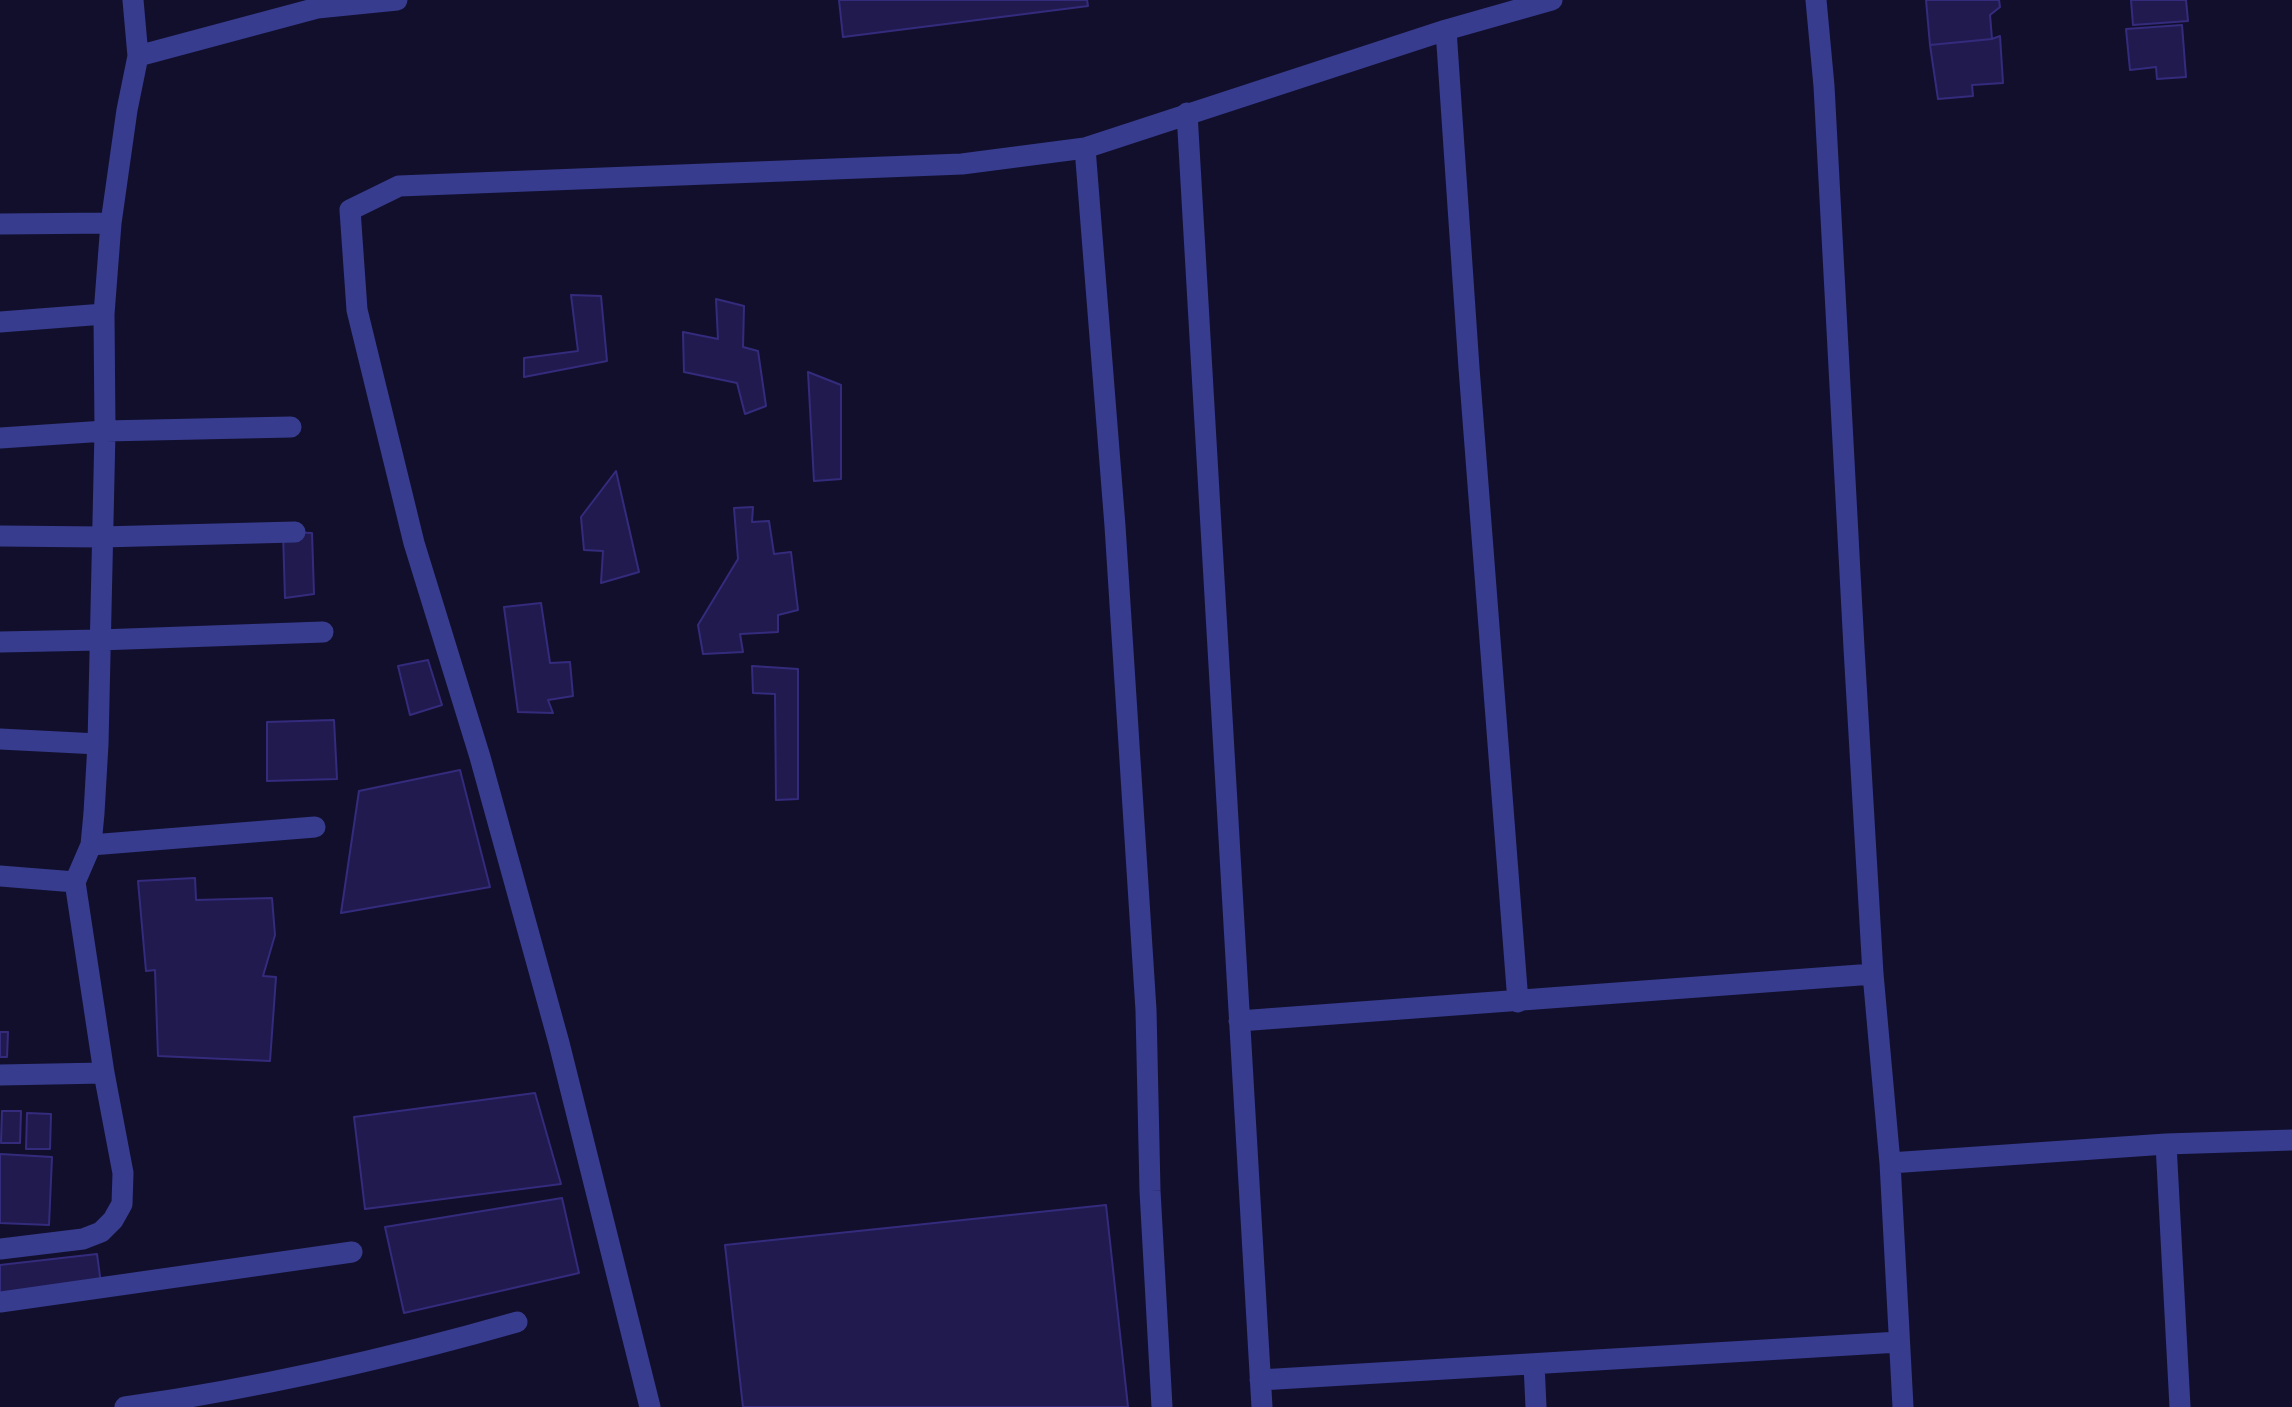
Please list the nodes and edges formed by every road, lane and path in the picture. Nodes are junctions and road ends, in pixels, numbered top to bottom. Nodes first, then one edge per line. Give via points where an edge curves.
1 (133, 0) edge
2 (397, 0) edge
3 (1552, 0) edge
4 (1816, 0) edge
5 (319, 4) edge
6 (1446, 30) junction
7 (138, 56) junction
8 (1187, 113) junction
9 (1085, 148) junction
10 (111, 223) junction
11 (0, 224) edge
12 (104, 314) junction
13 (0, 322) edge
14 (291, 427) dead end
15 (105, 431) junction
16 (0, 438) edge
17 (295, 532) dead end
18 (0, 536) edge
19 (101, 537) junction
20 (323, 632) dead end
21 (99, 640) junction
22 (0, 642) edge
23 (0, 739) edge
24 (98, 744) junction
25 (315, 827) dead end
26 (91, 845) junction
27 (0, 876) edge
28 (75, 882) junction
29 (1873, 974) junction
30 (1518, 1002) junction
31 (1239, 1021) junction
32 (104, 1073) junction
33 (0, 1075) edge
34 (2292, 1140) edge
35 (2166, 1144) junction
36 (1890, 1163) junction
37 (0, 1249) edge
38 (352, 1252) dead end
39 (0, 1302) edge
40 (517, 1322) dead end
41 (1899, 1342) junction
42 (1534, 1364) junction
43 (1260, 1380) junction
44 (125, 1407) edge
45 (650, 1407) edge
46 (1162, 1407) edge
47 (1262, 1407) edge
48 (1536, 1407) edge
49 (1903, 1407) edge
50 (2180, 1407) edge

1 - 7 street
2 - 5 street
3 - 6 street
4 - 29 street
5 - 7 street
6 - 8 street
6 - 30 street
7 - 10 street
8 - 9 street
8 - 31 street
9 - 45 street via 962,164 399,186 350,210 357,310 414,542 480,757 555,1030
9 - 46 street via 1146,1010
10 - 11 street
10 - 12 street
12 - 13 street
12 - 15 street
14 - 15 street
15 - 16 street
15 - 19 street
17 - 19 street
18 - 19 street
19 - 21 street
20 - 21 street
21 - 22 street
21 - 24 street
23 - 24 street
24 - 26 street
25 - 26 street
26 - 28 street
27 - 28 street
28 - 32 street
29 - 30 street
29 - 36 street
30 - 31 street
31 - 43 street
32 - 33 street
32 - 37 street via 123,1173 122,1204 113,1220 101,1232 83,1239
34 - 35 street
35 - 36 street
35 - 50 street
36 - 41 street
38 - 39 street
40 - 44 street via 341,1368
41 - 42 street
41 - 49 street
42 - 43 street
42 - 48 street
43 - 47 street

